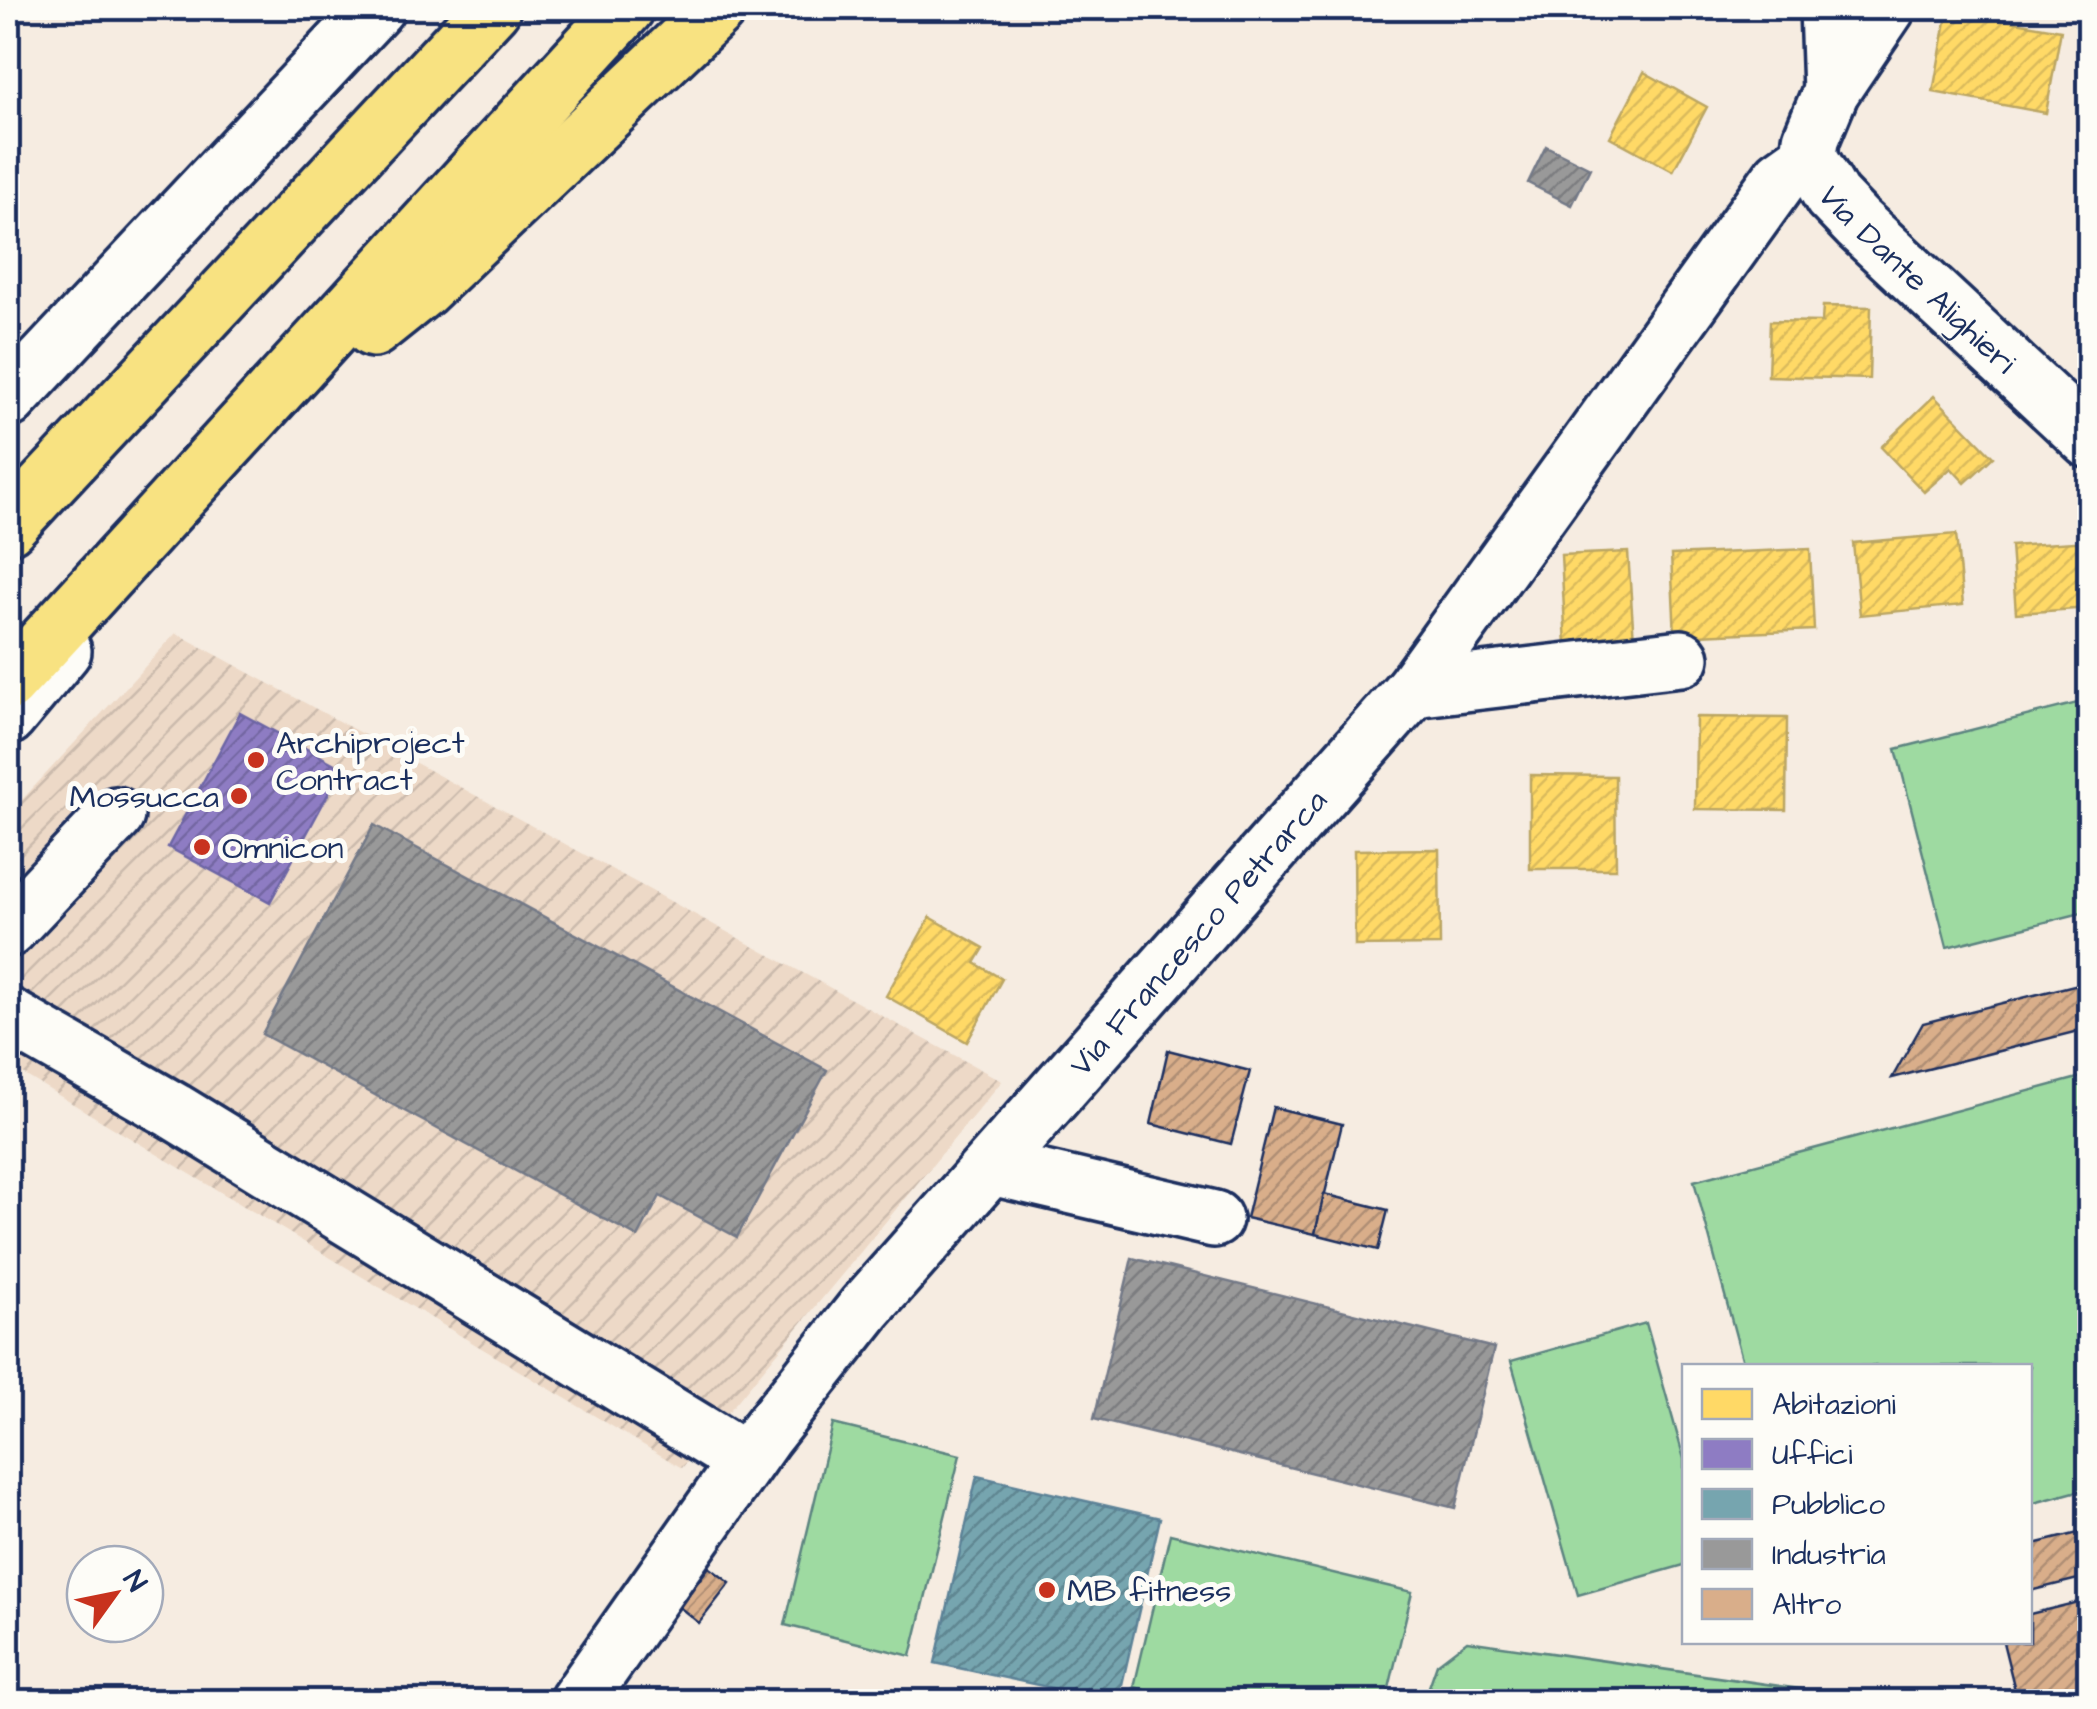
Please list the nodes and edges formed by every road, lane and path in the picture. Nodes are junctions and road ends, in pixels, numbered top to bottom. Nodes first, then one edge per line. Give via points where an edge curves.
1 (376, 8) edge
2 (492, 8) edge
3 (626, 8) edge
4 (718, 8) edge
5 (1828, 8) edge
6 (1887, 8) edge
7 (1831, 91) junction
8 (1808, 157) junction
9 (279, 391) junction
10 (8, 400) edge
11 (2090, 440) edge
12 (158, 522) junction
13 (8, 526) edge
14 (1681, 658) dead end
15 (8, 684) edge
16 (1412, 688) junction
17 (8, 717) edge
18 (116, 816) dead end
19 (8, 929) edge
20 (8, 1016) edge
21 (992, 1166) junction
22 (1214, 1219) dead end
23 (746, 1460) junction
24 (576, 1702) edge

1 - 10 street
2 - 13 highway
3 - 9 highway
4 - 9 highway via 423,288 350,348
5 - 7 street
6 - 7 street
7 - 8 street, Via Dante Alighieri
8 - 11 street, Via Dante Alighieri via 1832,198
8 - 16 street, Via Francesco Petrarca via 1781,177
9 - 12 highway
12 - 15 highway
12 - 17 street via 90,619
14 - 16 street
16 - 21 street, Via Francesco Petrarca
18 - 19 street
20 - 23 street
21 - 22 street
21 - 23 street, Via Francesco Petrarca via 866,1307
23 - 24 street, Via Francesco Petrarca

